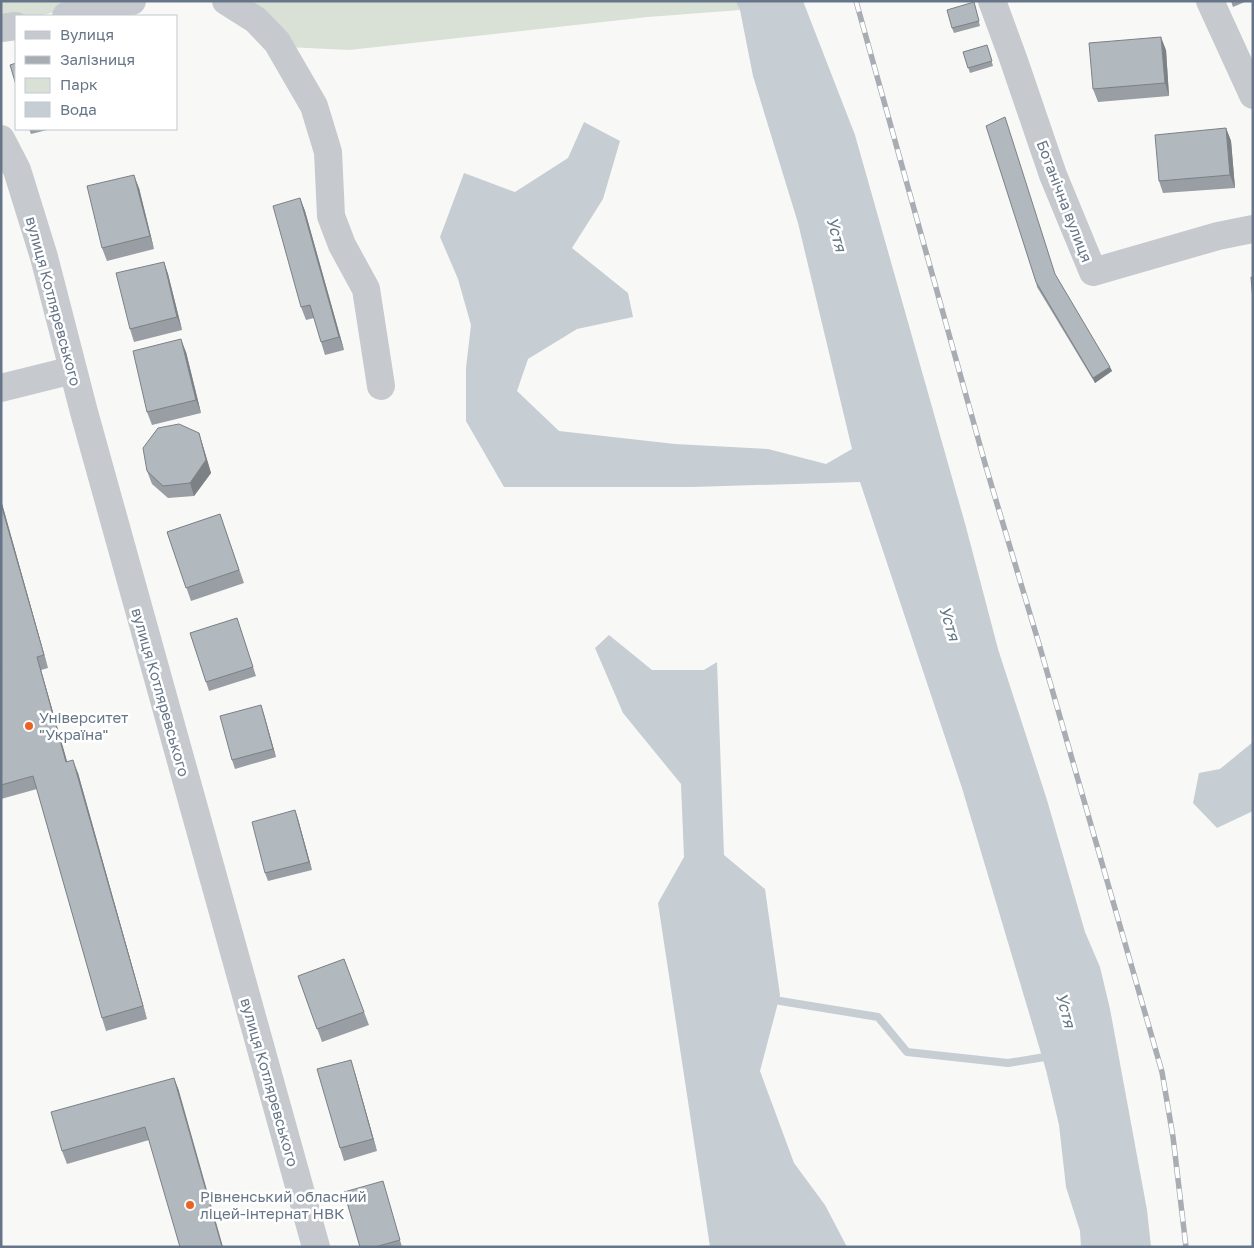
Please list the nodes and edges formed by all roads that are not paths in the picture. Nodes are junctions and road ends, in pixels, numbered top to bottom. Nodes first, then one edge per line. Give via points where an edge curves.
1 (132, 1) edge
2 (226, 1) edge
3 (992, 1) edge
4 (1210, 1) edge
5 (70, 15) edge
6 (15, 26) edge
7 (1, 28) edge
8 (1253, 95) edge
9 (1, 139) edge
10 (1253, 229) edge
11 (73, 370) junction
12 (381, 386) dead end
13 (1, 388) edge
14 (316, 1247) edge

1 - 5 street
2 - 12 street via 256,20 277,42 314,106 328,152 331,216 366,289
3 - 10 street, Ботанічна вулиця via 1053,175 1093,272
4 - 8 street
6 - 7 street
9 - 11 street, вулиця Котляревського via 17,170 44,257
11 - 13 street
11 - 14 street, вулиця Котляревського

